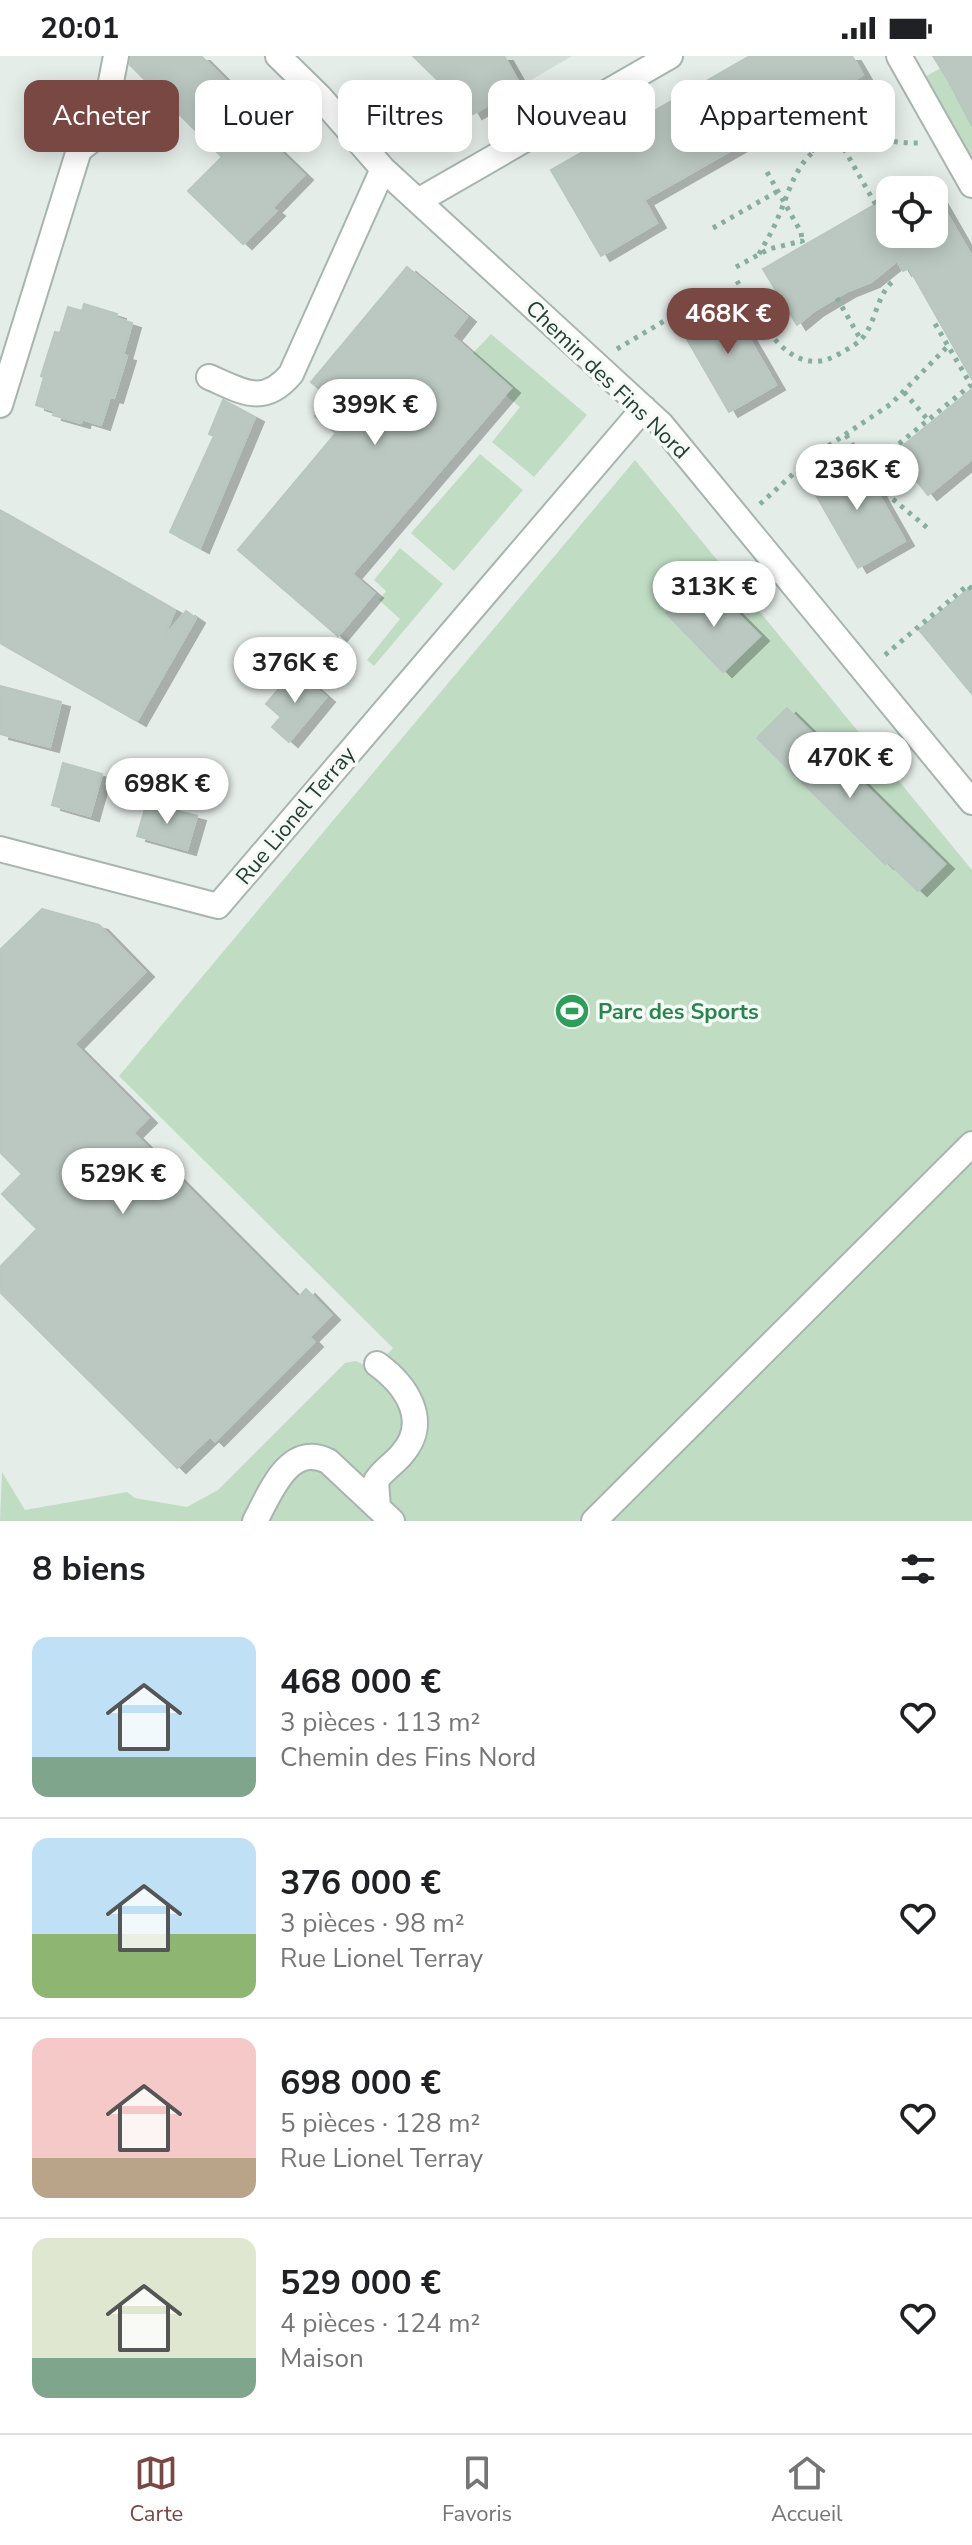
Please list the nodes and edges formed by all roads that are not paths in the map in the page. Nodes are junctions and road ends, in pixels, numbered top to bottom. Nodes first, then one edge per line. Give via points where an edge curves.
1 (116, 56) edge
2 (278, 56) edge
3 (670, 56) edge
4 (899, 56) edge
5 (383, 169) junction
6 (972, 185) edge
7 (418, 201) junction
8 (209, 377) dead end
9 (0, 405) edge
10 (644, 408) junction
11 (972, 802) edge
12 (0, 849) edge
13 (972, 1144) edge
14 (377, 1364) dead end
15 (385, 1514) edge
16 (255, 1521) edge
17 (594, 1521) edge

1 - 9 street via 101,133 79,150
2 - 5 street, Chemin des Fins Nord
3 - 7 street
4 - 6 street
5 - 7 street, Chemin des Fins Nord
5 - 8 street via 291,374 260,394
7 - 10 street, Chemin des Fins Nord
10 - 11 street, Chemin des Fins Nord
10 - 12 street, Rue Lionel Terray via 218,906
13 - 17 street
14 - 15 street via 402,1387 415,1422 410,1444 376,1481
15 - 16 street via 328,1461 308,1456 289,1464

